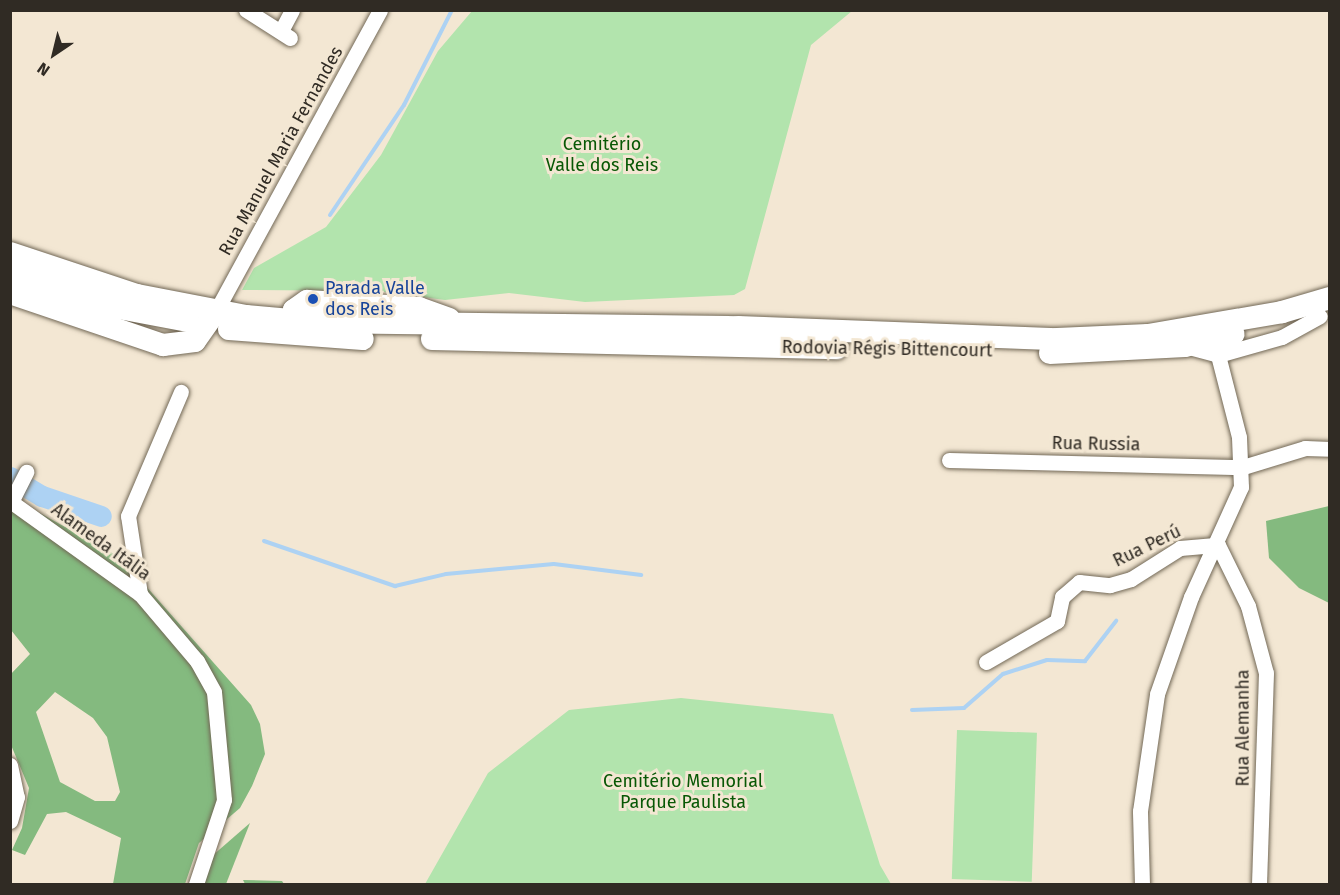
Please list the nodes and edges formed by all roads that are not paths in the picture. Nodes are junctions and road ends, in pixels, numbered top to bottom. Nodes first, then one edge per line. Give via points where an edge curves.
1 (246, 10) edge
2 (292, 10) edge
3 (380, 10) edge
4 (10, 254) edge
5 (10, 272) edge
6 (10, 293) edge
7 (1326, 309) edge
8 (218, 322) junction
9 (291, 329) junction
10 (1185, 346) junction
11 (1218, 355) junction
12 (181, 392) dead end
13 (1329, 449) edge
14 (949, 460) dead end
15 (1243, 467) junction
16 (26, 472) dead end
17 (13, 498) edge
18 (1218, 545) junction
19 (140, 594) junction
20 (986, 662) dead end
21 (10, 765) edge
22 (10, 821) edge
23 (196, 885) edge
24 (1142, 885) edge
25 (1259, 885) edge

1 - 2 street via 286,34
3 - 8 street, Rua Manuel Maria Fernandes via 343,69
4 - 8 highway
5 - 8 highway via 119,309
6 - 8 highway via 163,345 195,341
7 - 9 highway, Rodovia Régis Bittencourt via 1282,312 1148,335 1057,339 468,324
7 - 10 highway, Rodovia Régis Bittencourt
7 - 11 street via 1282,337
8 - 9 highway
9 - 10 highway, Rodovia Régis Bittencourt via 441,339 1090,354
10 - 11 street
11 - 15 street
12 - 19 street via 128,516
13 - 15 street, Rua Russia via 1305,448
14 - 15 street, Rua Russia
15 - 18 street via 1237,506
16 - 17 street
17 - 19 street, Alameda Itália
18 - 20 street, Rua Perú via 1180,548 1131,579 1110,585 1079,582 1062,597 1057,621
18 - 24 street via 1191,597 1150,724 1140,812
18 - 25 street, Rua Alemanha via 1248,606 1266,673
19 - 23 street, Alameda Itália via 197,661 220,719 224,800
21 - 22 street via 17,797

